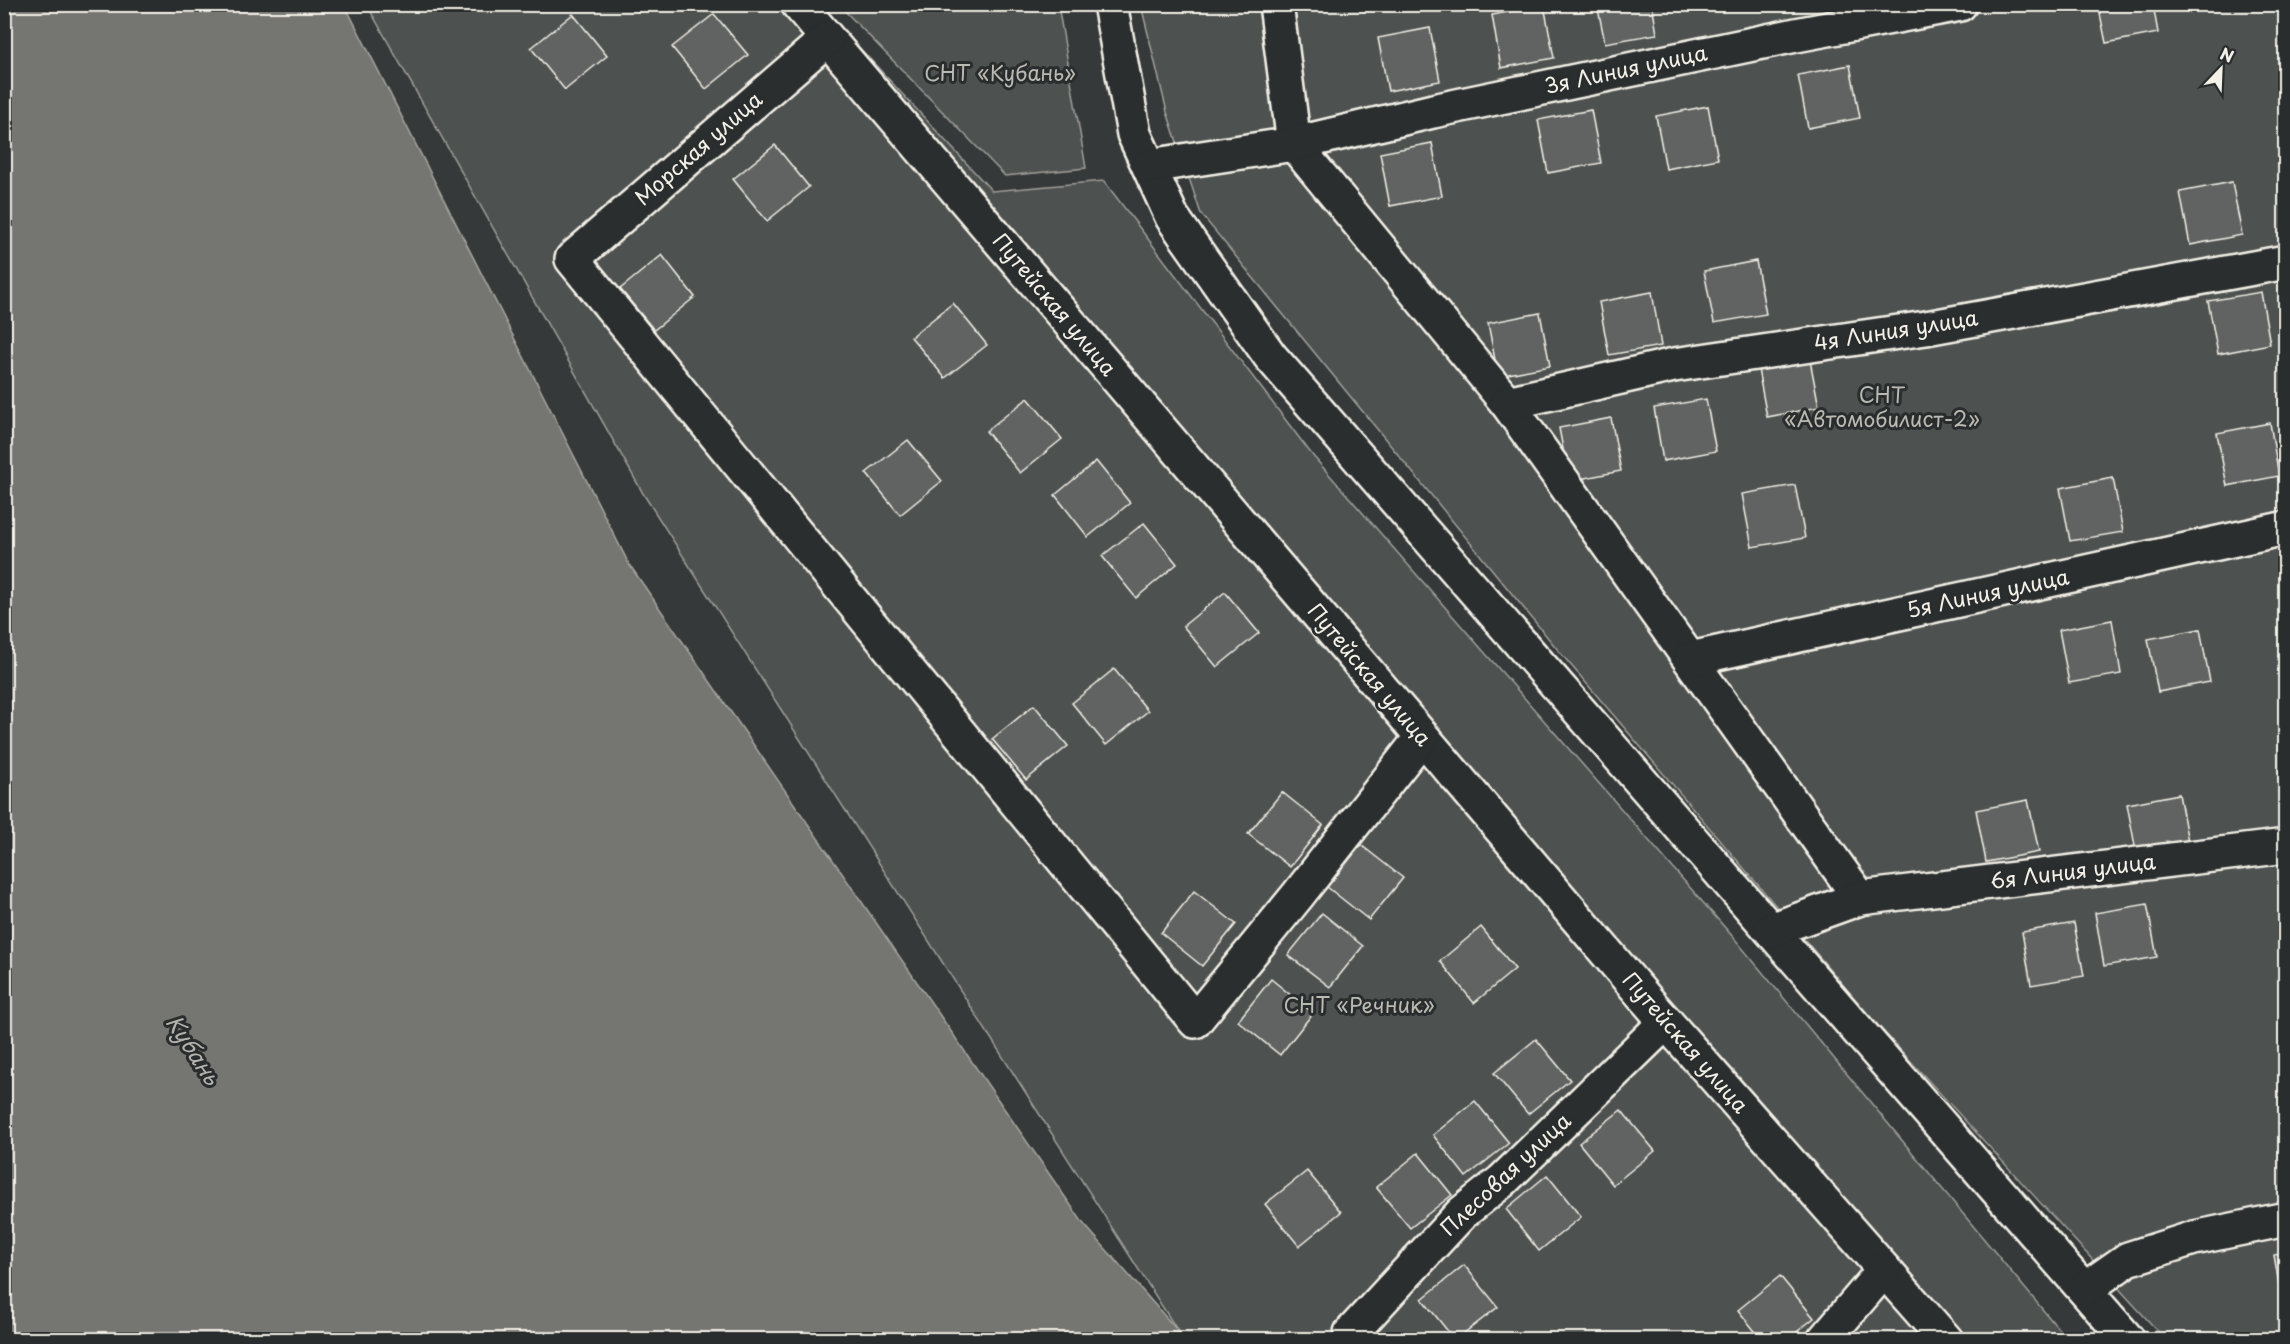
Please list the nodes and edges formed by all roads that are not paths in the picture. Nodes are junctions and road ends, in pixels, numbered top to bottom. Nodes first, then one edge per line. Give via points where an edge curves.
1 (798, 4) edge
2 (1110, 4) edge
3 (1276, 4) edge
4 (1960, 4) edge
5 (827, 39) junction
6 (1294, 144) junction
7 (1149, 166) junction
8 (2286, 262) edge
9 (1508, 403) junction
10 (2286, 528) edge
11 (1690, 659) junction
12 (1422, 737) junction
13 (2286, 846) edge
14 (1860, 898) junction
15 (1771, 930) junction
16 (1666, 1022) junction
17 (2286, 1219) edge
18 (1884, 1270) junction
19 (2085, 1289) junction
20 (1351, 1333) dead end
21 (1824, 1340) edge
22 (1946, 1340) edge
23 (2128, 1340) edge

1 - 5 street, Путейская улица
2 - 7 street via 1134,134
3 - 6 street
4 - 6 street, 3я Линия улица via 1796,34
5 - 12 street, Путейская улица
5 - 12 street, Морская улица via 572,259 1194,1022
6 - 7 street, 3я Линия улица
6 - 9 street
7 - 15 street via 1172,217 1270,356
8 - 9 street, 4я Линия улица via 1926,328 1674,365
9 - 11 street
10 - 11 street, 5я Линия улица
11 - 14 street
12 - 16 street, Путейская улица
13 - 14 street, 6я Линия улица
14 - 15 street, 6я Линия улица
15 - 19 street
16 - 18 street, Путейская улица
16 - 20 street, Плесовая улица via 1502,1181 1462,1213
17 - 19 street via 2194,1238 2128,1259
18 - 21 street
18 - 22 street, Путейская улица
19 - 23 street

